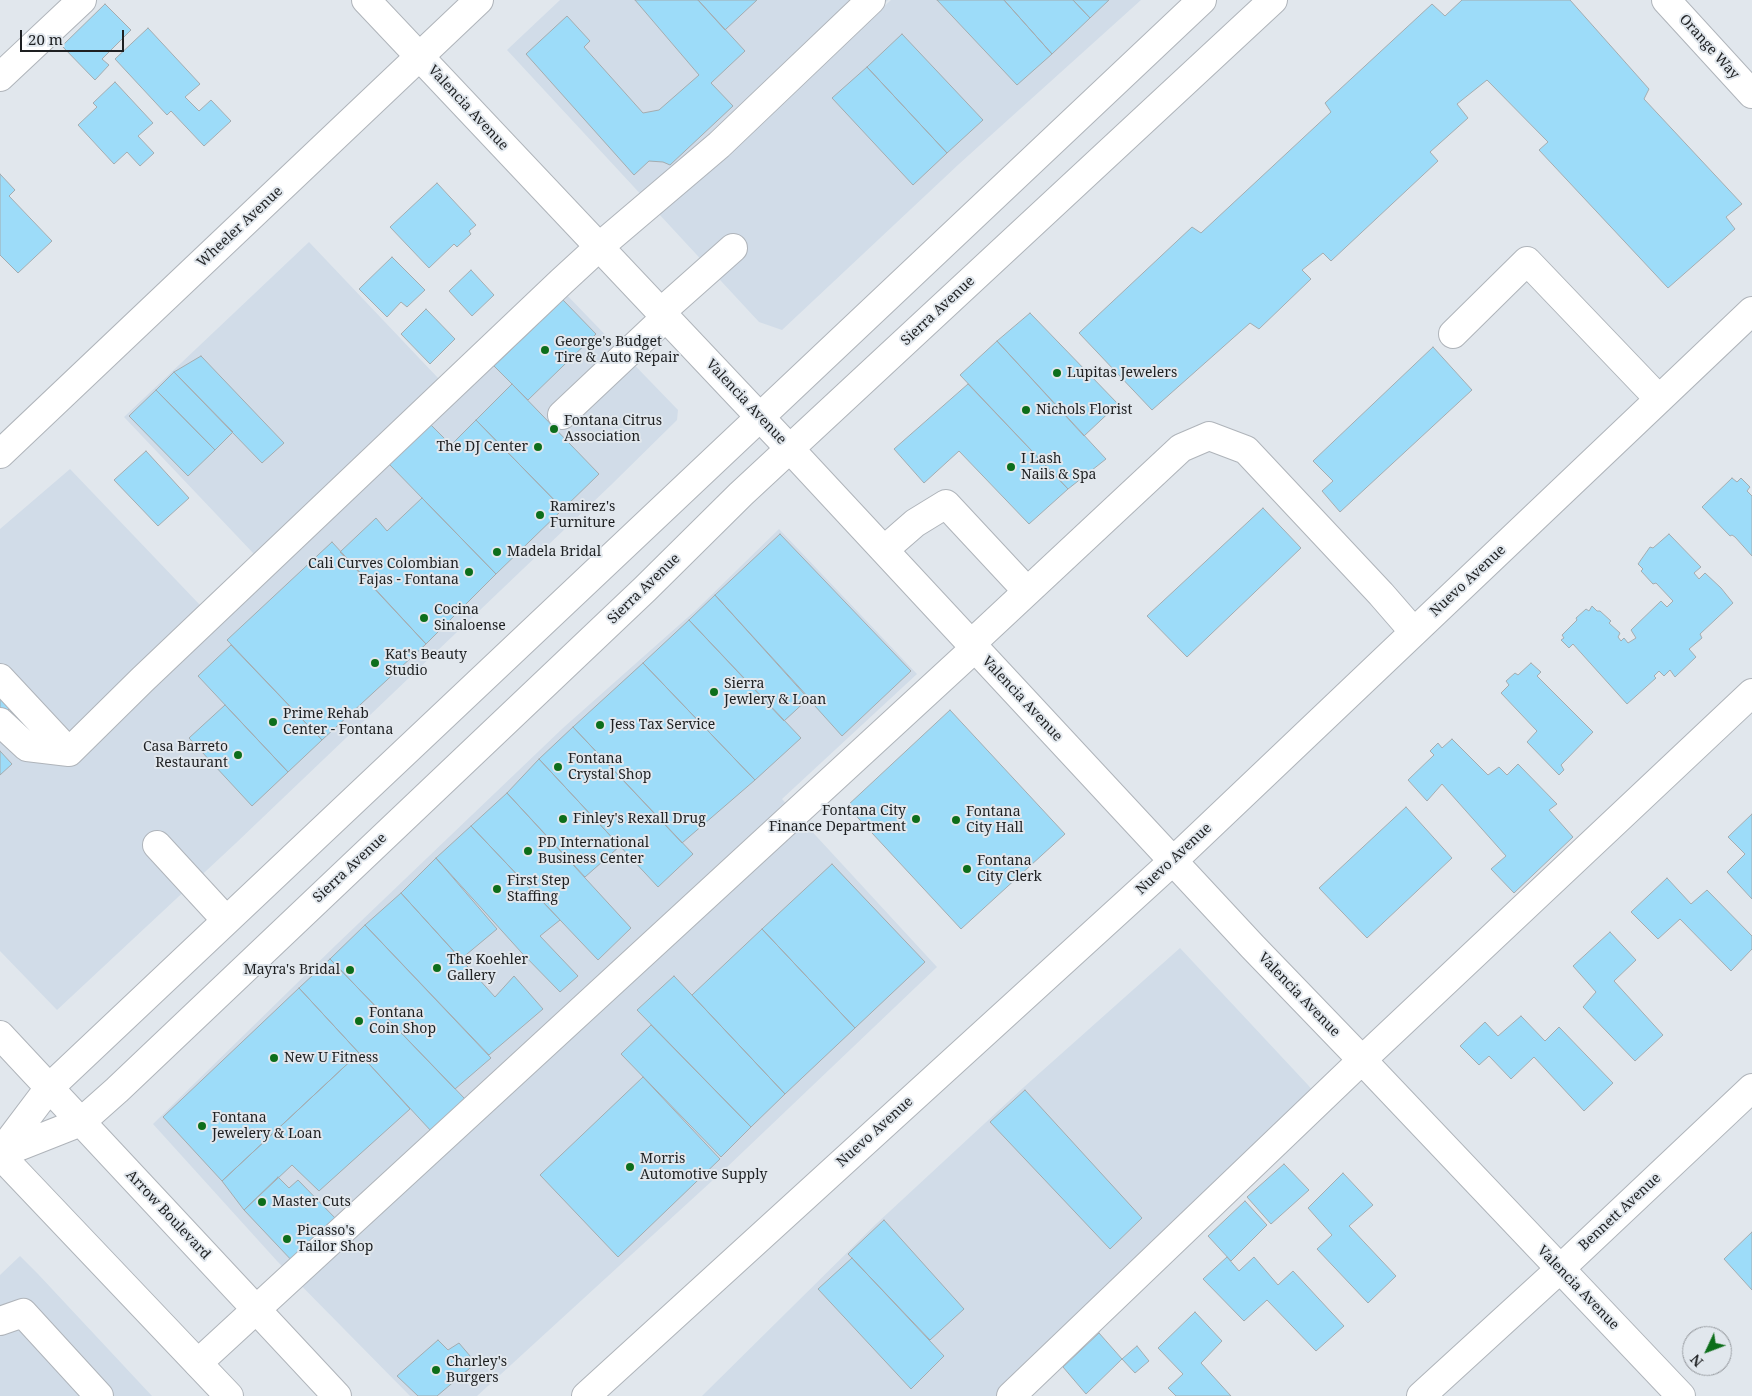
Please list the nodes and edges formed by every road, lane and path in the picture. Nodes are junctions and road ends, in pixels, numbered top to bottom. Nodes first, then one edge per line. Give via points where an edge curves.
1 (82, 0) edge
2 (366, 0) edge
3 (479, 0) edge
4 (871, 0) edge
5 (1202, 0) edge
6 (1273, 0) edge
7 (1666, 0) edge
8 (420, 57) junction
9 (0, 76) edge
10 (1752, 94) edge
11 (599, 247) junction
12 (733, 248) dead end
13 (1752, 311) edge
14 (663, 314) junction
15 (1453, 334) dead end
16 (1659, 399) junction
17 (562, 415) dead end
18 (760, 417) junction
19 (790, 449) junction
20 (0, 454) edge
21 (884, 550) junction
22 (1027, 591) junction
23 (1414, 632) junction
24 (973, 646) junction
25 (0, 678) edge
26 (1752, 693) edge
27 (0, 722) edge
28 (69, 752) junction
29 (157, 845) dead end
30 (1173, 861) junction
31 (226, 920) junction
32 (0, 1035) edge
33 (1362, 1060) junction
34 (49, 1088) junction
35 (1752, 1088) edge
36 (80, 1122) junction
37 (0, 1154) edge
38 (1560, 1269) junction
39 (256, 1310) junction
40 (0, 1321) edge
41 (198, 1363) junction
42 (99, 1396) edge
43 (229, 1396) edge
44 (337, 1396) edge
45 (586, 1396) edge
46 (1011, 1396) edge
47 (1421, 1396) edge
48 (1680, 1396) edge

1 - 9 street
2 - 8 street, Valencia Avenue
3 - 8 street, Wheeler Avenue
4 - 11 street via 718,145
5 - 18 street
6 - 19 street, Sierra Avenue
7 - 10 street, Orange Way
8 - 11 street, Valencia Avenue
8 - 20 street, Wheeler Avenue
11 - 14 street, Valencia Avenue
11 - 28 street
12 - 14 street
13 - 16 street, Nuevo Avenue
14 - 17 street
14 - 18 street, Valencia Avenue
15 - 16 street via 1527,261
16 - 23 street, Nuevo Avenue
18 - 19 street, Valencia Avenue
18 - 31 street
19 - 21 street, Valencia Avenue
19 - 36 street, Sierra Avenue via 118,1090
21 - 22 street via 915,523 946,504
21 - 24 street, Valencia Avenue
22 - 23 street via 1181,448 1209,436 1246,450
22 - 24 street
23 - 30 street, Nuevo Avenue
24 - 30 street, Valencia Avenue
24 - 39 street
25 - 28 street
26 - 33 street
27 - 28 street via 27,747
29 - 31 street
30 - 33 street, Valencia Avenue
30 - 45 street, Nuevo Avenue
31 - 34 street
32 - 34 street, Arrow Boulevard
33 - 38 street, Valencia Avenue
33 - 46 street
34 - 36 street, Arrow Boulevard
34 - 37 street
35 - 38 street, Bennett Avenue
36 - 37 street, Sierra Avenue
36 - 39 street, Arrow Boulevard
37 - 41 street
38 - 47 street, Bennett Avenue
38 - 48 street, Valencia Avenue
39 - 41 street
39 - 44 street, Arrow Boulevard
40 - 42 street via 23,1313
41 - 43 street

